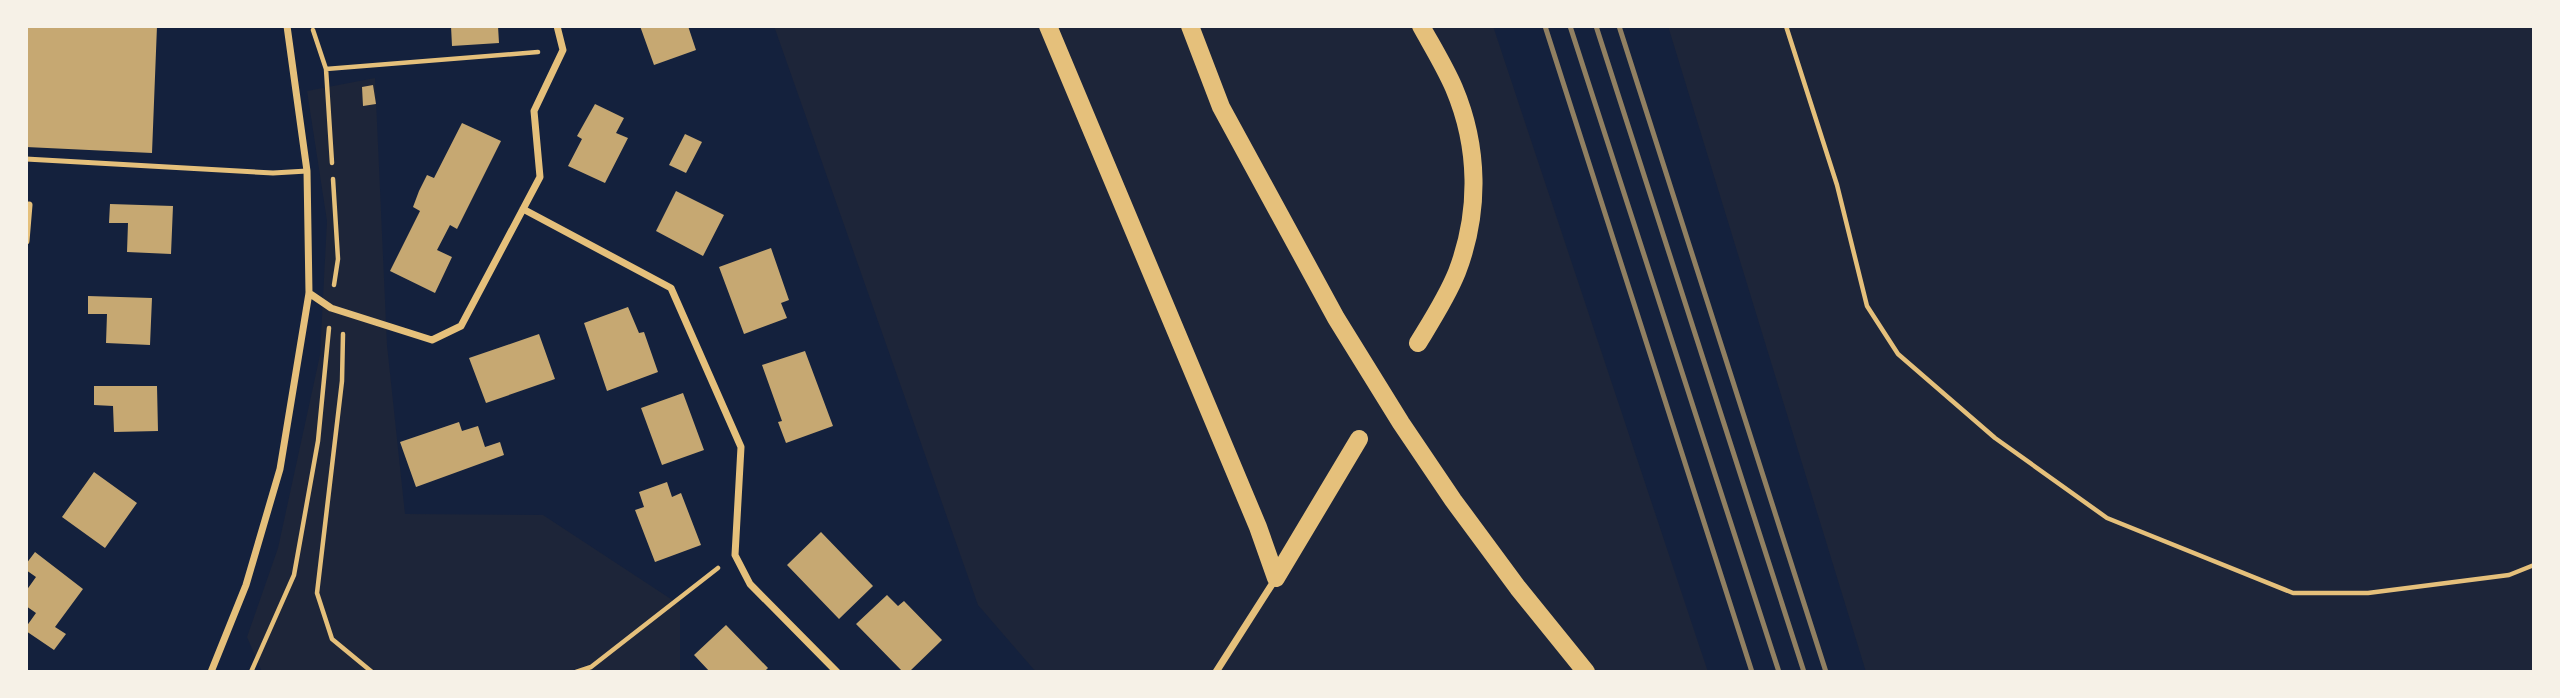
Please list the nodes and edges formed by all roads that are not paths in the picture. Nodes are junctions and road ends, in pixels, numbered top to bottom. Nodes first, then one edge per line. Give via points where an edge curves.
1 (287, 26) edge
2 (557, 26) edge
3 (1048, 26) edge
4 (1190, 26) edge
5 (1421, 26) edge
6 (26, 159) edge
7 (307, 171) junction
8 (29, 205) dead end
9 (523, 209) junction
10 (26, 242) edge
11 (309, 293) junction
12 (1418, 343) dead end
13 (1359, 439) dead end
14 (1276, 578) junction
15 (211, 672) edge
16 (837, 672) edge
17 (1216, 672) edge
18 (1586, 672) edge

1 - 7 street
2 - 9 street via 563,50 534,111 540,177
3 - 14 main road
4 - 18 main road via 1222,107 1336,317 1401,423 1485,544
5 - 12 main road via 1454,89 1471,145 1475,191 1470,230 1457,272
6 - 7 lane
7 - 11 street
8 - 10 street
9 - 11 street via 461,326 432,340 331,308
9 - 16 street via 671,288 741,447 735,555 750,584
11 - 15 street via 280,469 246,585
13 - 14 main road
14 - 17 street

